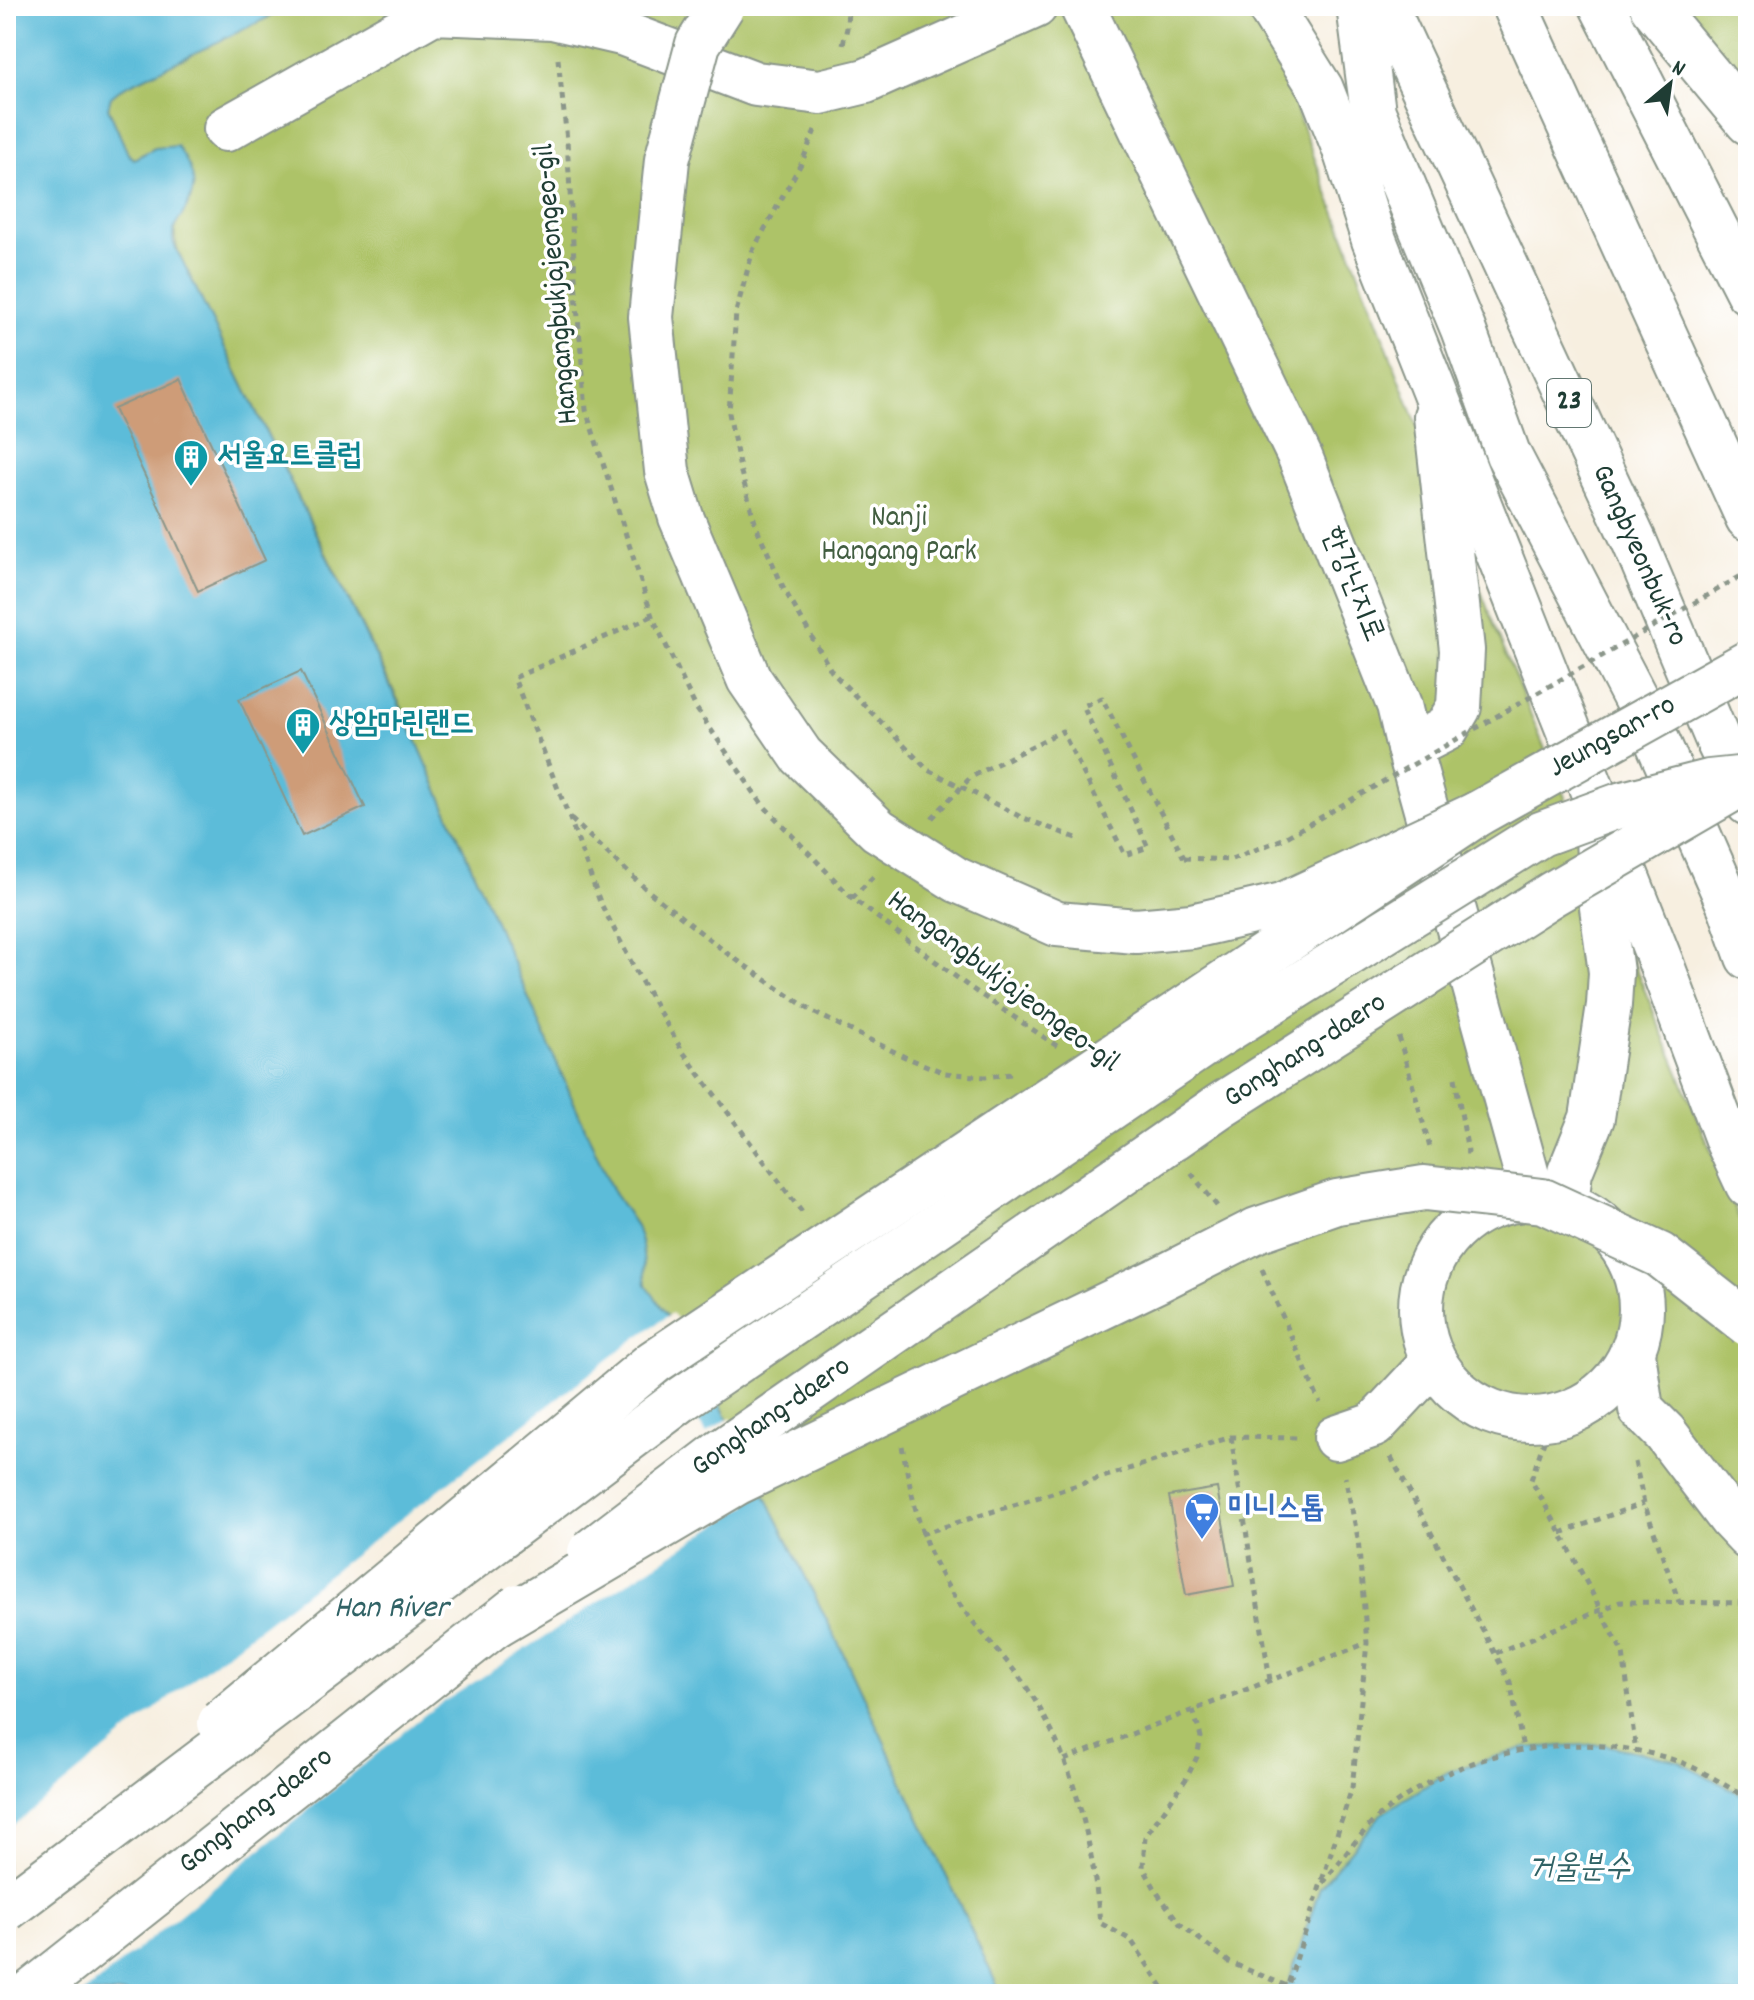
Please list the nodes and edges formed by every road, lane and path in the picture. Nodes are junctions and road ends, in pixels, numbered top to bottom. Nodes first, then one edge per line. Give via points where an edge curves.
1 (722, 6) edge
2 (848, 6) edge
3 (1035, 6) edge
4 (1082, 6) edge
5 (1269, 6) edge
6 (1359, 6) edge
7 (1385, 6) edge
8 (1515, 6) edge
9 (1602, 6) edge
10 (1652, 6) edge
11 (553, 17) junction
12 (831, 89) junction
13 (1748, 122) edge
14 (226, 129) dead end
15 (1345, 150) junction
16 (1748, 292) edge
17 (1433, 390) junction
18 (1508, 454) junction
19 (1748, 518) edge
20 (1748, 572) edge
21 (652, 616) junction
22 (1748, 663) edge
23 (514, 678) dead end
24 (1409, 748) junction
25 (1748, 779) edge
26 (962, 787) junction
27 (1596, 799) junction
28 (1748, 803) edge
29 (1477, 814) junction
30 (570, 819) dead end
31 (929, 820) dead end
32 (1076, 838) dead end
33 (874, 876) dead end
34 (852, 898) junction
35 (1748, 957) edge
36 (1396, 1028) dead end
37 (1068, 1054) dead end
38 (1452, 1065) dead end
39 (1014, 1073) dead end
40 (1456, 1153) dead end
41 (1433, 1156) dead end
42 (1186, 1166) dead end
43 (1748, 1185) edge
44 (1550, 1200) junction
45 (1224, 1215) dead end
46 (1260, 1265) dead end
47 (1748, 1324) edge
48 (1633, 1353) junction
49 (1432, 1363) junction
50 (1552, 1417) junction
51 (1355, 1431) junction
52 (1231, 1437) junction
53 (1634, 1459) dead end
54 (1644, 1503) junction
55 (1561, 1533) junction
56 (921, 1534) dead end
57 (1748, 1537) edge
58 (1679, 1602) junction
59 (1748, 1603) edge
60 (1599, 1610) junction
61 (490, 1628) junction
62 (1367, 1643) junction
63 (1496, 1653) junction
64 (1270, 1680) junction
65 (1193, 1710) junction
66 (1523, 1748) junction
67 (1636, 1752) junction
68 (1064, 1760) dead end
69 (1748, 1798) edge
70 (1320, 1887) junction
71 (6, 1901) edge
72 (6, 1909) edge
73 (1100, 1923) dead end
74 (1287, 1986) junction
75 (29, 1994) edge
76 (1167, 1994) edge
77 (1271, 1994) edge
78 (1285, 1994) edge

1 - 29 main road, bridge via 698,44 667,160 651,317 667,471 749,679 801,755 878,830 957,880 1057,924 1136,931 1192,926 1283,905
2 - 12 path
3 - 12 main road via 866,81
4 - 24 main road, 한강난지로 via 1300,457 1399,705
5 - 15 main road via 1321,89
6 - 18 main road via 1373,112 1463,329
7 - 28 main road, Gangbyeonbuk-ro / 23 via 1635,543
8 - 19 main road
9 - 16 main road
10 - 13 main road
11 - 12 main road via 622,33 756,84
11 - 14 main road via 433,12
11 - 21 path, Hangangbukjajeongeo-gil via 586,410
12 - 26 path via 802,162 753,250 736,312 729,413 756,526 784,589 832,672 928,770
15 - 17 main road
15 - 18 main road
17 - 24 main road via 1462,650 1459,707 1446,729
17 - 27 main road
18 - 35 main road via 1656,738
20 - 26 path, bridge via 1283,839 1229,860 1184,858 1102,698 1083,706 1148,847 1125,855 1062,731 971,777
21 - 23 path
21 - 34 path, Hangangbukjajeongeo-gil via 696,708 762,804
22 - 29 main road, Jeungsan-ro, bridge
24 - 44 main road, 한강난지로
25 - 61 main road, Gonghang-daero, bridge via 1552,894 1196,1123 721,1452
25 - 72 main road, bridge via 1709,782 1623,804 1541,834 1209,1041 682,1399
26 - 31 path
26 - 32 path
27 - 43 main road
27 - 44 main road via 1600,893 1611,972 1609,1005 1592,1118 1570,1172
29 - 71 main road, bridge via 654,1362
30 - 39 path via 647,890 813,1012 945,1073
33 - 34 path
34 - 37 path, Hangangbukjajeongeo-gil
36 - 41 path
38 - 40 path via 1468,1152
42 - 45 path
44 - 48 main road via 1597,1219 1623,1246 1638,1280 1642,1317
44 - 49 main road via 1503,1201 1437,1246 1421,1284 1419,1324
46 - 51 path
47 - 61 main road, bridge via 1660,1255 1543,1201 1424,1188 1337,1202 1257,1230 736,1483
48 - 50 main road via 1610,1388 1576,1411
48 - 57 main road via 1641,1409
49 - 50 main road via 1459,1395 1495,1415
49 - 51 main road
50 - 55 path via 1531,1480
51 - 52 path
51 - 62 path
51 - 63 path
52 - 56 path
52 - 64 path
53 - 54 path
54 - 55 path
54 - 58 path
55 - 60 path
58 - 59 path
58 - 60 path via 1620,1602
60 - 63 path
60 - 67 path via 1623,1653
61 - 75 main road, Gonghang-daero, bridge
62 - 64 path
62 - 70 path via 1352,1788
63 - 66 path via 1510,1682
64 - 65 path
65 - 68 path
65 - 74 path via 1201,1737 1197,1757 1145,1837 1143,1867 1180,1924 1229,1962
66 - 67 path via 1602,1744
66 - 70 path via 1448,1772 1381,1814
67 - 69 path via 1679,1761
70 - 74 path
73 - 76 path via 1131,1940
74 - 77 path
74 - 78 path

